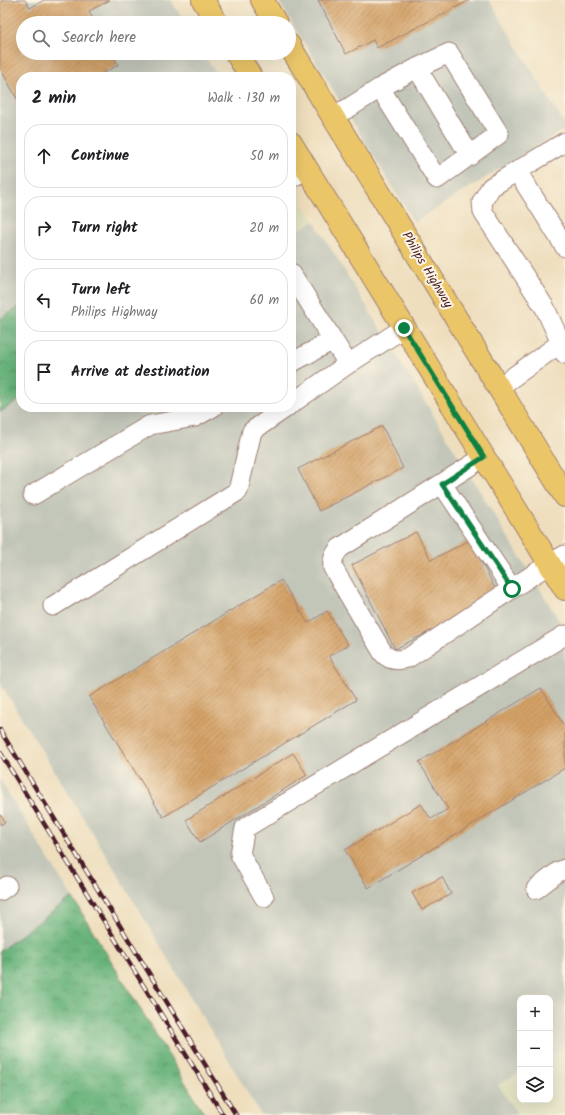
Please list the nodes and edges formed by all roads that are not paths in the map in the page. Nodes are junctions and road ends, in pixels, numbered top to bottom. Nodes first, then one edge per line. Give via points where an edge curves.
1 (203, 0) edge
2 (262, 0) edge
3 (213, 16) edge
4 (272, 16) edge
5 (296, 56) edge
6 (240, 60) edge
7 (417, 68) junction
8 (248, 72) edge
9 (380, 88) junction
10 (332, 115) junction
11 (565, 142) edge
12 (470, 156) junction
13 (296, 162) edge
14 (517, 171) junction
15 (299, 173) edge
16 (565, 247) edge
17 (296, 281) edge
18 (404, 328) junction
19 (332, 340) junction
20 (564, 346) edge
21 (296, 360) edge
22 (348, 364) junction
23 (499, 388) junction
24 (296, 400) edge
25 (204, 412) edge
26 (280, 412) edge
27 (484, 457) junction
28 (442, 484) junction
29 (33, 495) dead end
30 (565, 496) edge
31 (557, 559) edge
32 (512, 589) junction
33 (565, 590) edge
34 (53, 606) dead end
35 (565, 635) edge
36 (565, 869) edge
37 (536, 889) dead end
38 (264, 897) dead end

1 - 3 main road
2 - 4 main road
5 - 10 main road, Philips Highway
6 - 8 main road
7 - 9 lane
7 - 12 lane
7 - 12 lane via 449,53 499,134
9 - 10 lane via 347,109
9 - 12 lane via 437,179
10 - 23 main road, Philips Highway
11 - 14 lane
13 - 15 main road
14 - 16 lane
14 - 20 lane via 491,187 482,202 484,212 545,308
15 - 18 main road
17 - 19 lane
18 - 22 lane
18 - 27 main road
19 - 21 lane
19 - 22 lane
20 - 23 lane
22 - 24 lane
23 - 30 main road, Philips Highway
25 - 29 lane via 195,417 150,424
26 - 34 lane via 252,431 238,491
27 - 28 lane
27 - 31 main road
28 - 32 lane
28 - 32 lane via 334,554 332,568 383,653 387,658 394,660 408,658
31 - 32 lane
31 - 33 main road
35 - 38 lane via 245,828 240,854
36 - 37 lane

